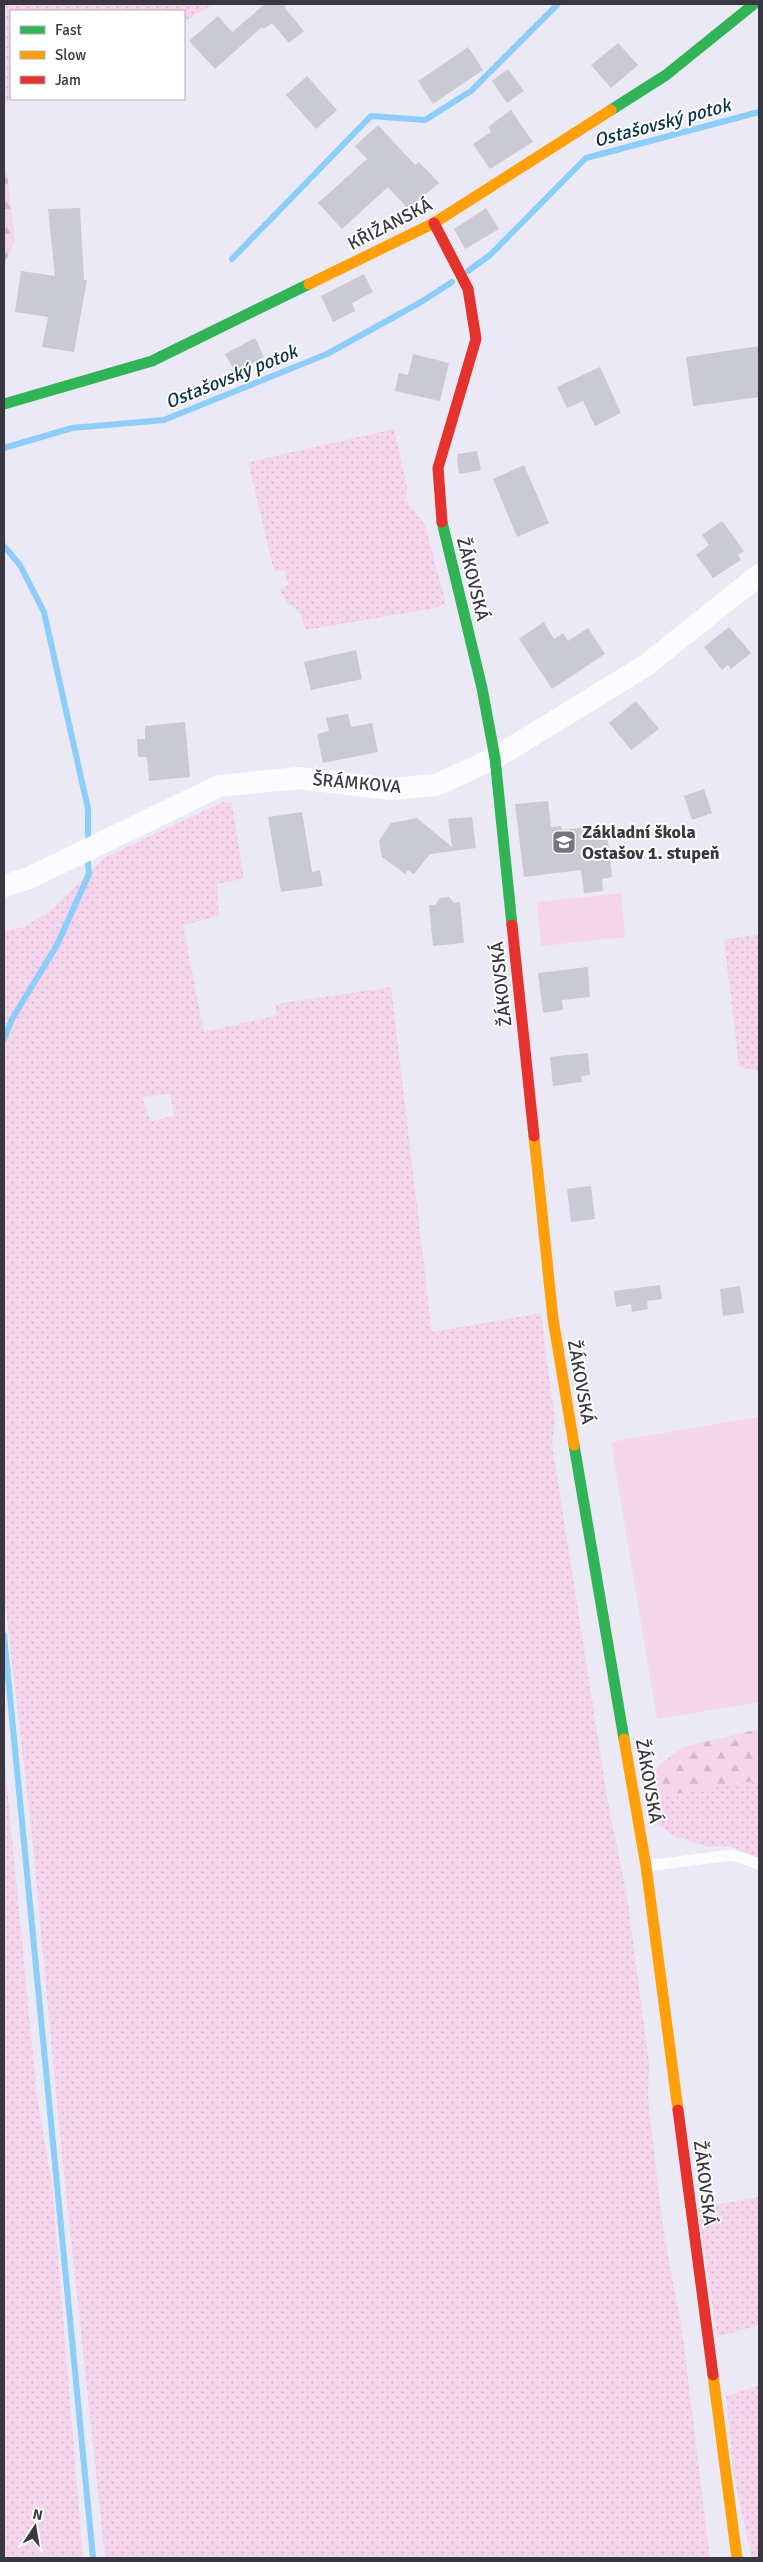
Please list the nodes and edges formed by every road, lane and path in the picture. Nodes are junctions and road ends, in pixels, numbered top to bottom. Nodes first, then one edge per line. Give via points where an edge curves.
1 (754, 4) edge
2 (434, 223) junction
3 (4, 404) edge
4 (759, 575) edge
5 (495, 758) junction
6 (4, 886) edge
7 (759, 1864) edge
8 (646, 1866) junction
9 (736, 2558) edge

1 - 2 street, KŘIŽANSKÁ via 666,76
2 - 3 street, KŘIŽANSKÁ via 152,361
2 - 5 street, ŽÁKOVSKÁ via 468,289 476,339 438,468 442,529 482,688
4 - 5 street, ŠRÁMKOVA via 645,666
5 - 6 street, ŠRÁMKOVA via 436,785 390,789 298,778 219,786 28,878
5 - 8 street, ŽÁKOVSKÁ via 553,1319
7 - 8 lane via 732,1855
8 - 9 street, ŽÁKOVSKÁ

